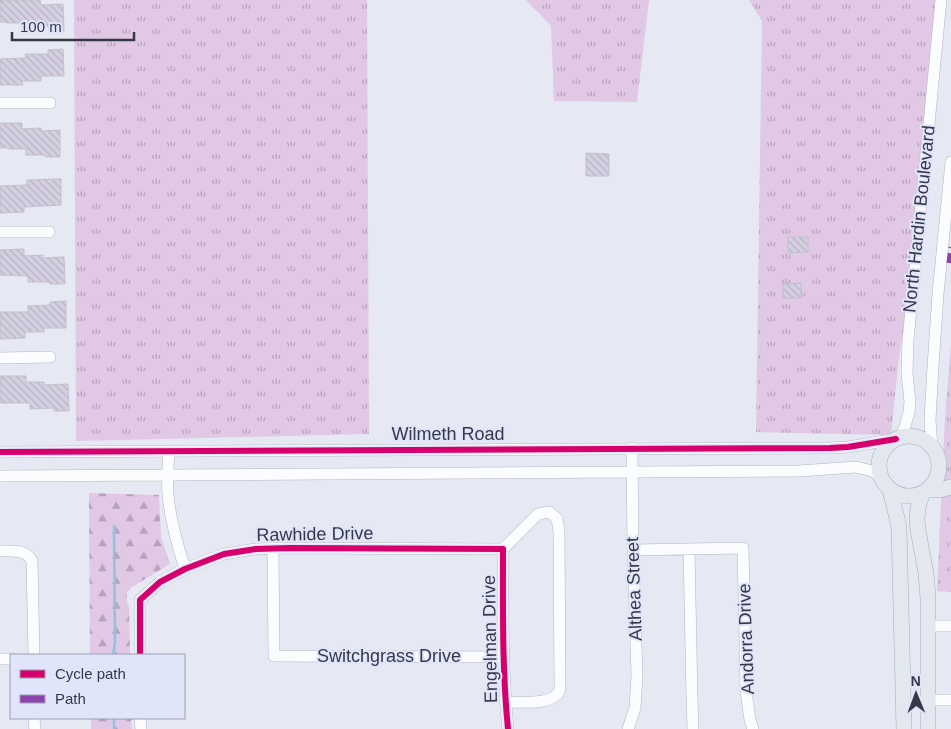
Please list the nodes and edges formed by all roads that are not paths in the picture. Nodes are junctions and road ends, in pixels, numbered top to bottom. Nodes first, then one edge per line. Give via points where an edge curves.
1 (944, 4) edge
2 (0, 103) edge
3 (50, 103) dead end
4 (951, 162) edge
5 (0, 232) edge
6 (49, 232) dead end
7 (50, 357) dead end
8 (0, 358) edge
9 (899, 438) junction
10 (632, 448) junction
11 (934, 450) junction
12 (169, 451) junction
13 (0, 452) edge
14 (951, 458) edge
15 (632, 472) junction
16 (168, 475) junction
17 (0, 476) edge
18 (881, 476) junction
19 (951, 487) edge
20 (890, 490) junction
21 (925, 492) junction
22 (273, 549) junction
23 (503, 549) junction
24 (633, 550) junction
25 (689, 550) junction
26 (0, 551) edge
27 (185, 569) junction
28 (928, 626) junction
29 (951, 626) edge
30 (901, 627) junction
31 (34, 654) edge
32 (140, 654) edge
33 (504, 657) junction
34 (928, 700) junction
35 (951, 700) edge
36 (505, 702) junction
37 (508, 729) edge
38 (628, 729) edge
39 (693, 729) edge
40 (753, 729) edge
41 (904, 729) edge
42 (928, 729) edge

1 - 9 street, North Hardin Boulevard via 908,340 909,412
2 - 3 street
4 - 11 street, North Hardin Boulevard via 933,367 930,420
5 - 6 street
7 - 8 street
9 - 10 street, Wilmeth Road via 830,448
9 - 11 main road via 911,436 923,440
9 - 18 main road via 881,455
10 - 12 street, Wilmeth Road
10 - 15 street, Althea Street
11 - 14 main road
11 - 21 main road via 939,472
12 - 13 street, Wilmeth Road
12 - 16 street
15 - 16 street
15 - 18 street via 800,471 856,467
15 - 24 street, Althea Street
16 - 17 street
16 - 27 street via 171,519
18 - 20 main road
19 - 21 main road
20 - 21 main road via 907,496
20 - 30 main road via 899,528
21 - 28 main road via 917,520 926,573
22 - 23 street, Rawhide Drive
22 - 27 street, Rawhide Drive via 224,554
22 - 33 street, Switchgrass Drive via 274,656
23 - 33 street, Engelman Drive
23 - 36 street via 538,514 549,512 557,519 559,693 547,701
24 - 25 street
24 - 38 street, Althea Street via 637,676
25 - 39 street
25 - 40 street, Andorra Drive via 744,548 746,691
26 - 31 street via 24,552 32,561
27 - 32 street, Rawhide Drive via 160,582 140,600
28 - 29 street
28 - 30 main road
28 - 34 main road
30 - 41 main road
33 - 36 street, Engelman Drive
34 - 35 street
34 - 42 main road
36 - 37 street, Engelman Drive

